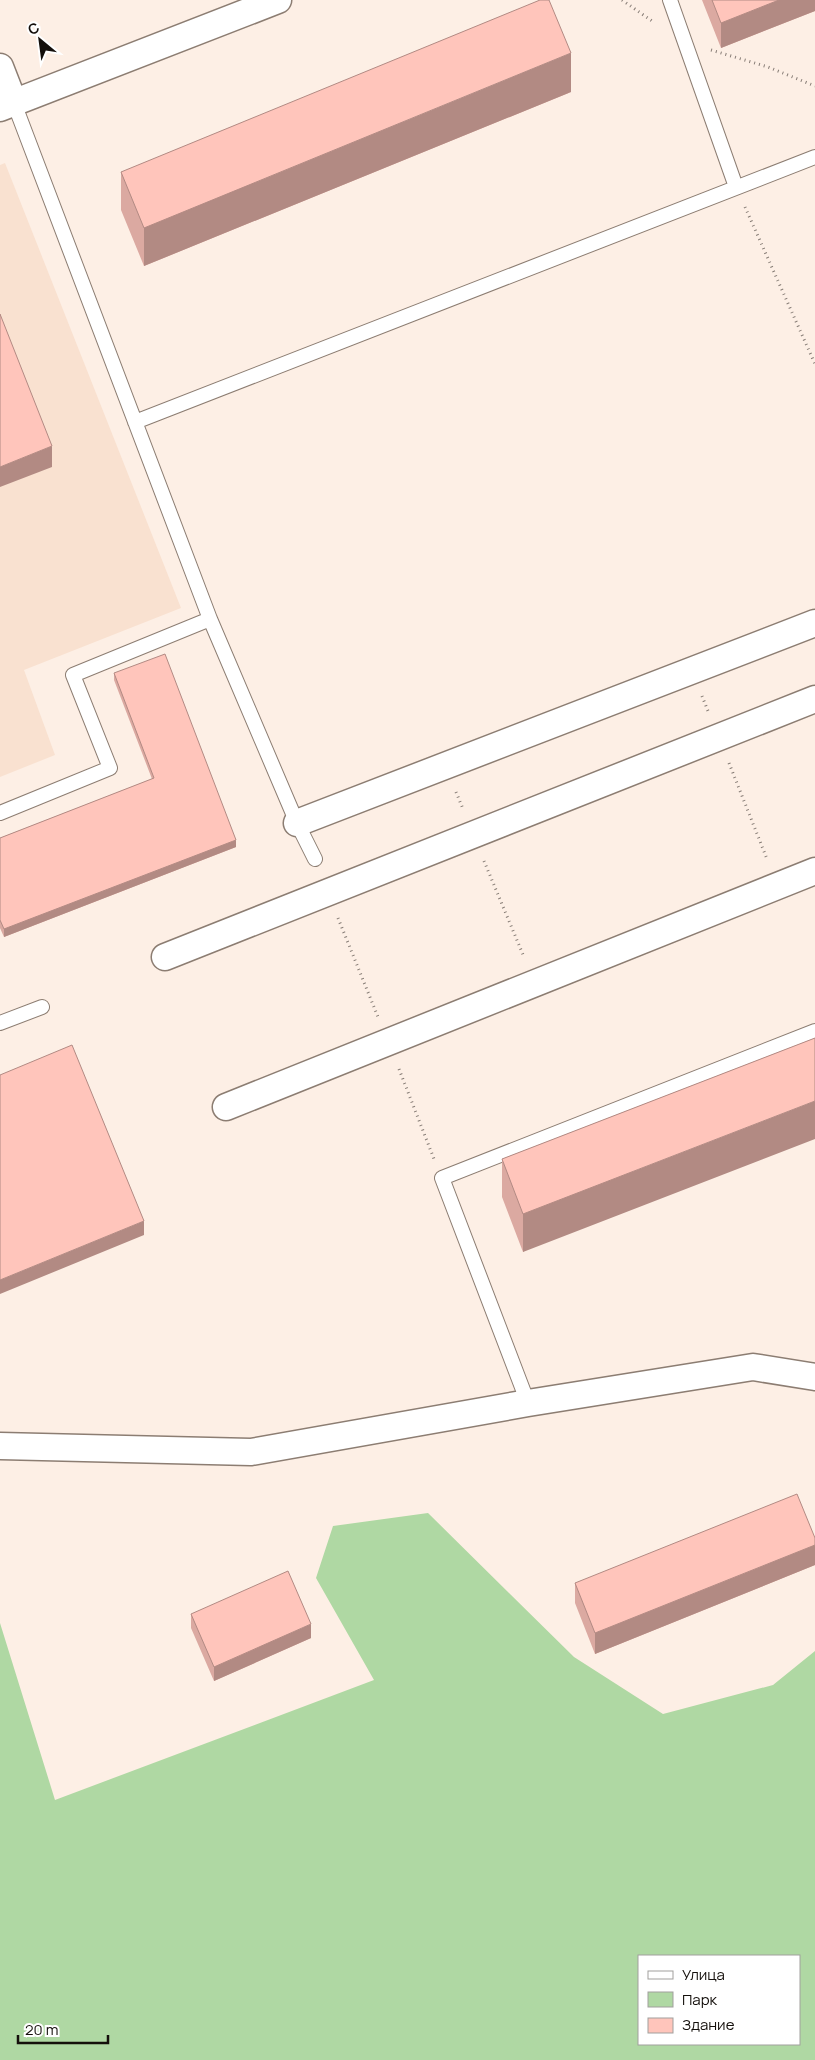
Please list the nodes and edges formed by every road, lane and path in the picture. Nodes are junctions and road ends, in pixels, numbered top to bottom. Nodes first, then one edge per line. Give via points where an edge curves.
1 (278, 0) edge
2 (622, 0) edge
3 (670, 0) edge
4 (684, 42) junction
5 (0, 67) edge
6 (815, 86) edge
7 (7, 106) edge
8 (815, 157) edge
9 (736, 187) junction
10 (815, 364) edge
11 (135, 422) junction
12 (210, 619) junction
13 (815, 623) edge
14 (692, 670) junction
15 (815, 699) edge
16 (719, 737) junction
17 (444, 765) junction
18 (0, 813) edge
19 (297, 823) junction
20 (473, 835) junction
21 (315, 859) dead end
22 (815, 871) edge
23 (778, 886) junction
24 (165, 957) dead end
25 (535, 983) junction
26 (42, 1007) dead end
27 (0, 1023) edge
28 (815, 1031) edge
29 (226, 1107) dead end
30 (815, 1377) edge
31 (528, 1403) junction
32 (0, 1446) edge

1 - 7 street
2 - 4 path
3 - 4 lane
4 - 6 path via 768,67
4 - 9 lane
5 - 7 street
7 - 11 lane
8 - 9 lane
9 - 10 path
9 - 11 lane
11 - 12 lane
12 - 18 lane via 73,674 110,768
12 - 19 lane
13 - 14 street
14 - 16 path
14 - 17 street
15 - 16 street
16 - 20 street
16 - 23 path
17 - 19 street
17 - 20 path
19 - 21 lane
20 - 24 street
20 - 25 path
22 - 23 street
23 - 25 street
25 - 29 street
26 - 27 lane
28 - 31 lane via 442,1178
30 - 31 street via 753,1367
31 - 32 street via 251,1452

